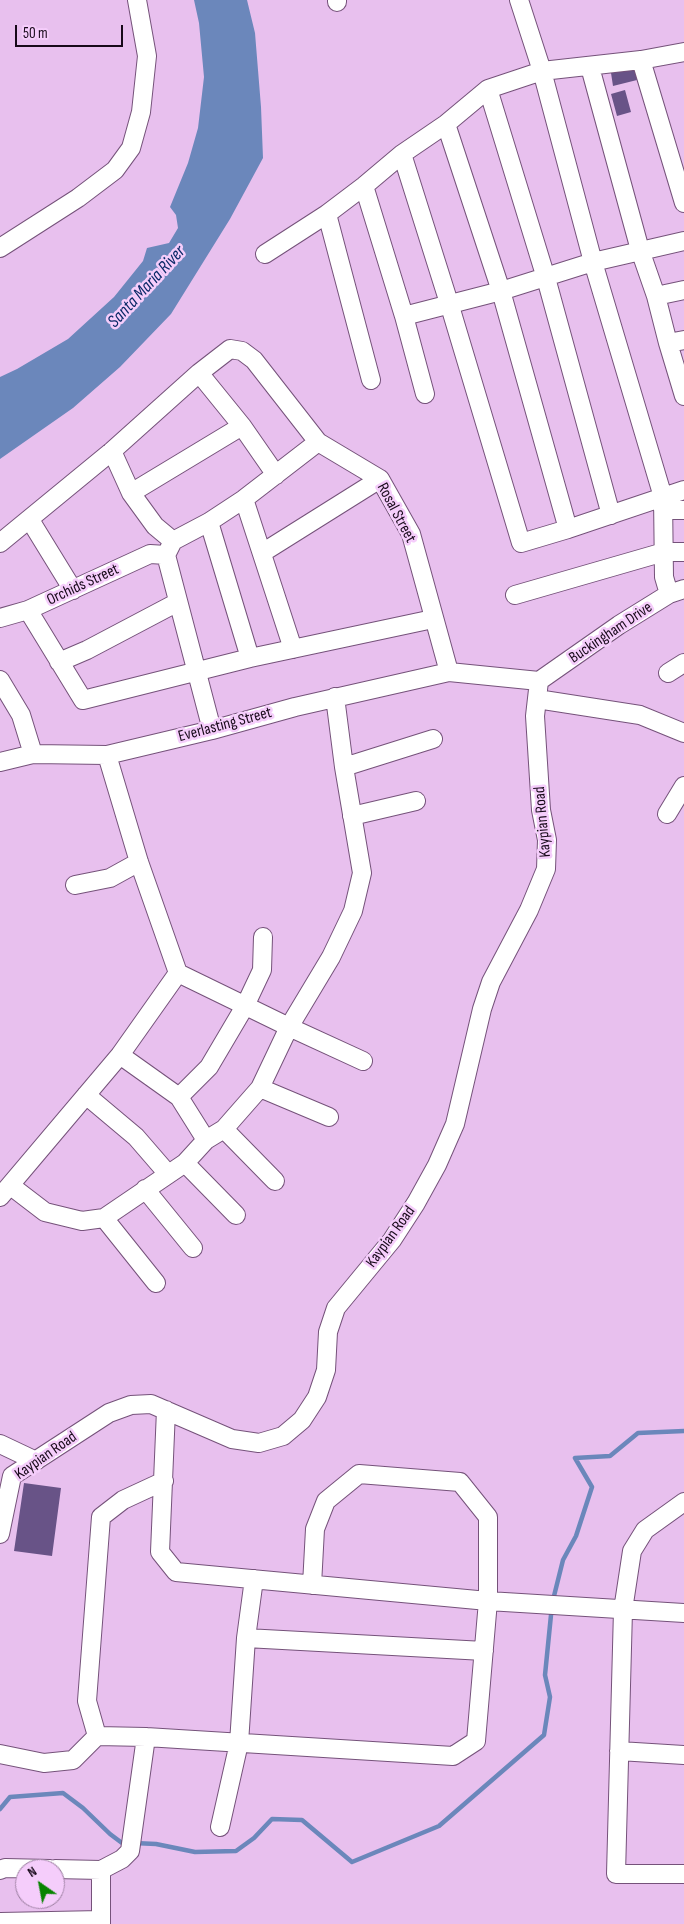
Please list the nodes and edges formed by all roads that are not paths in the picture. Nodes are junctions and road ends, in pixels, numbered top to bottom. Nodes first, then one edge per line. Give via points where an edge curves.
1 (137, 0) edge
2 (519, 0) edge
3 (684, 52) edge
4 (641, 60) junction
5 (590, 67) junction
6 (542, 71) junction
7 (488, 89) junction
8 (446, 124) junction
9 (402, 154) junction
10 (364, 186) junction
11 (684, 203) edge
12 (326, 214) junction
13 (684, 241) edge
14 (0, 248) edge
15 (640, 250) junction
16 (265, 254) dead end
17 (593, 262) junction
18 (546, 278) junction
19 (684, 290) edge
20 (501, 291) junction
21 (656, 296) junction
22 (450, 303) junction
23 (404, 316) junction
24 (676, 342) edge
25 (199, 373) junction
26 (372, 380) dead end
27 (683, 391) edge
28 (425, 394) dead end
29 (242, 426) junction
30 (318, 442) junction
31 (112, 451) junction
32 (276, 475) junction
33 (380, 479) junction
34 (684, 490) edge
35 (131, 493) junction
36 (244, 499) junction
37 (663, 503) junction
38 (684, 510) edge
39 (611, 515) junction
40 (30, 520) junction
41 (210, 522) junction
42 (568, 529) junction
43 (0, 543) edge
44 (170, 548) junction
45 (664, 552) junction
46 (684, 552) edge
47 (262, 553) junction
48 (73, 590) junction
49 (676, 591) edge
50 (515, 595) dead end
51 (178, 602) junction
52 (28, 610) junction
53 (0, 618) edge
54 (433, 619) junction
55 (293, 649) junction
56 (250, 658) junction
57 (59, 662) junction
58 (684, 663) edge
59 (197, 672) junction
60 (449, 672) junction
61 (668, 673) dead end
62 (0, 680) edge
63 (540, 681) junction
64 (335, 698) junction
65 (537, 699) junction
66 (212, 730) junction
67 (684, 733) edge
68 (432, 739) dead end
69 (33, 754) junction
70 (108, 755) junction
71 (0, 762) edge
72 (344, 767) junction
73 (684, 786) edge
74 (416, 801) dead end
75 (667, 814) dead end
76 (352, 816) junction
77 (139, 862) junction
78 (75, 885) dead end
79 (263, 937) dead end
80 (178, 973) junction
81 (245, 1006) junction
82 (289, 1027) junction
83 (120, 1055) junction
84 (363, 1061) dead end
85 (260, 1088) junction
86 (86, 1095) junction
87 (179, 1097) junction
88 (329, 1117) dead end
89 (224, 1129) junction
90 (206, 1140) junction
91 (185, 1163) junction
92 (168, 1174) junction
93 (275, 1181) dead end
94 (145, 1189) junction
95 (5, 1192) edge
96 (236, 1215) dead end
97 (104, 1218) junction
98 (193, 1248) dead end
99 (156, 1283) dead end
100 (166, 1410) junction
101 (0, 1444) edge
102 (36, 1461) junction
103 (164, 1481) junction
104 (684, 1502) edge
105 (0, 1534) edge
106 (254, 1580) junction
107 (312, 1585) junction
108 (488, 1601) junction
109 (623, 1610) junction
110 (684, 1613) edge
111 (246, 1638) junction
112 (484, 1651) junction
113 (97, 1736) junction
114 (146, 1736) junction
115 (239, 1743) junction
116 (619, 1751) junction
117 (0, 1754) edge
118 (684, 1755) edge
119 (220, 1827) dead end
120 (15, 1868) edge
121 (65, 1869) edge
122 (0, 1870) edge
123 (101, 1870) junction
124 (684, 1874) edge
125 (0, 1922) edge
126 (101, 1922) edge

1 - 14 street via 147,56 141,112 131,148 115,170
2 - 6 street
3 - 4 street
4 - 5 street
4 - 11 street
5 - 6 street
5 - 15 street
6 - 7 street
6 - 17 street
7 - 8 street
7 - 18 street
8 - 9 street
8 - 20 street
9 - 10 street
9 - 22 street
10 - 12 street
10 - 23 street
12 - 16 street
12 - 26 street
13 - 15 street
15 - 17 street
15 - 21 street
17 - 18 street
17 - 37 street
18 - 20 street
18 - 39 street
19 - 21 street
20 - 22 street
20 - 42 street
21 - 24 street
22 - 23 street
22 - 42 street via 520,543
23 - 28 street
24 - 27 street
25 - 29 street
25 - 30 street, Rosal Street via 230,350 242,351 254,360
25 - 31 street
29 - 32 street
29 - 35 street
30 - 32 street, Orchids Street
30 - 33 street, Rosal Street
31 - 35 street
31 - 40 street
32 - 36 street, Orchids Street
33 - 47 street
33 - 54 street, Rosal Street via 410,534
34 - 37 street
35 - 44 street
36 - 41 street, Orchids Street
36 - 47 street
37 - 38 street
37 - 39 street
37 - 45 street
39 - 42 street
40 - 43 street
40 - 48 street
41 - 44 street, Orchids Street
41 - 56 street
44 - 48 street, Orchids Street
44 - 51 street
45 - 46 street
45 - 49 street via 664,576
45 - 50 street
47 - 55 street
48 - 52 street, Orchids Street
49 - 63 street, Buckingham Drive via 620,625
51 - 57 street
51 - 59 street
52 - 53 street, Orchids Street
52 - 57 street
54 - 55 street
54 - 60 street, Rosal Street
55 - 56 street
56 - 59 street
57 - 59 street via 83,700
58 - 61 street
59 - 66 street
60 - 63 street, Everlasting Street
60 - 64 street, Everlasting Street
62 - 69 street via 21,716
63 - 65 street, Kaypian Road
64 - 66 street, Everlasting Street
64 - 72 street
65 - 67 street via 640,715
65 - 100 street, Kaypian Road via 535,716 541,810 547,840 546,869 529,910 491,982 456,1124 437,1166 392,1240 336,1308 328,1332 326,1370 317,1396 302,1420 283,1436 259,1444 232,1439
66 - 70 street, Everlasting Street
68 - 72 street
69 - 70 street, Everlasting Street
69 - 71 street, Everlasting Street
70 - 77 street
72 - 76 street
73 - 75 street
74 - 76 street
76 - 82 street via 362,873 353,911 331,957
77 - 78 street via 110,878
77 - 80 street
79 - 81 street via 262,970
80 - 81 street
80 - 83 street
81 - 82 street
81 - 87 street via 209,1067
82 - 84 street
82 - 85 street
83 - 86 street
83 - 87 street
85 - 88 street
85 - 89 street
86 - 92 street via 136,1137
86 - 95 street
87 - 90 street
89 - 90 street
89 - 93 street
90 - 91 street
91 - 92 street
91 - 96 street
92 - 94 street
94 - 97 street
94 - 98 street
95 - 97 street via 45,1212 82,1221
97 - 99 street
100 - 102 street, Kaypian Road via 151,1404 131,1405 109,1414
100 - 103 street
101 - 102 street
102 - 105 street, Kaypian Road via 12,1476
103 - 106 street via 160,1552 176,1572
103 - 113 street via 123,1500 101,1517 87,1701
104 - 109 street via 645,1530 632,1551
106 - 107 street
106 - 111 street
107 - 108 street
107 - 108 street via 315,1529 326,1501 359,1474 422,1478 460,1482 488,1517
108 - 109 street
108 - 112 street
109 - 110 street
109 - 116 street
111 - 112 street
111 - 115 street
112 - 115 street via 476,1741 453,1756
113 - 114 street
113 - 117 street via 73,1760 44,1763
114 - 115 street
114 - 123 street via 132,1843 122,1859
115 - 119 street
116 - 118 street
116 - 124 street via 616,1874
120 - 122 street
121 - 123 street
123 - 126 street
125 - 126 street

